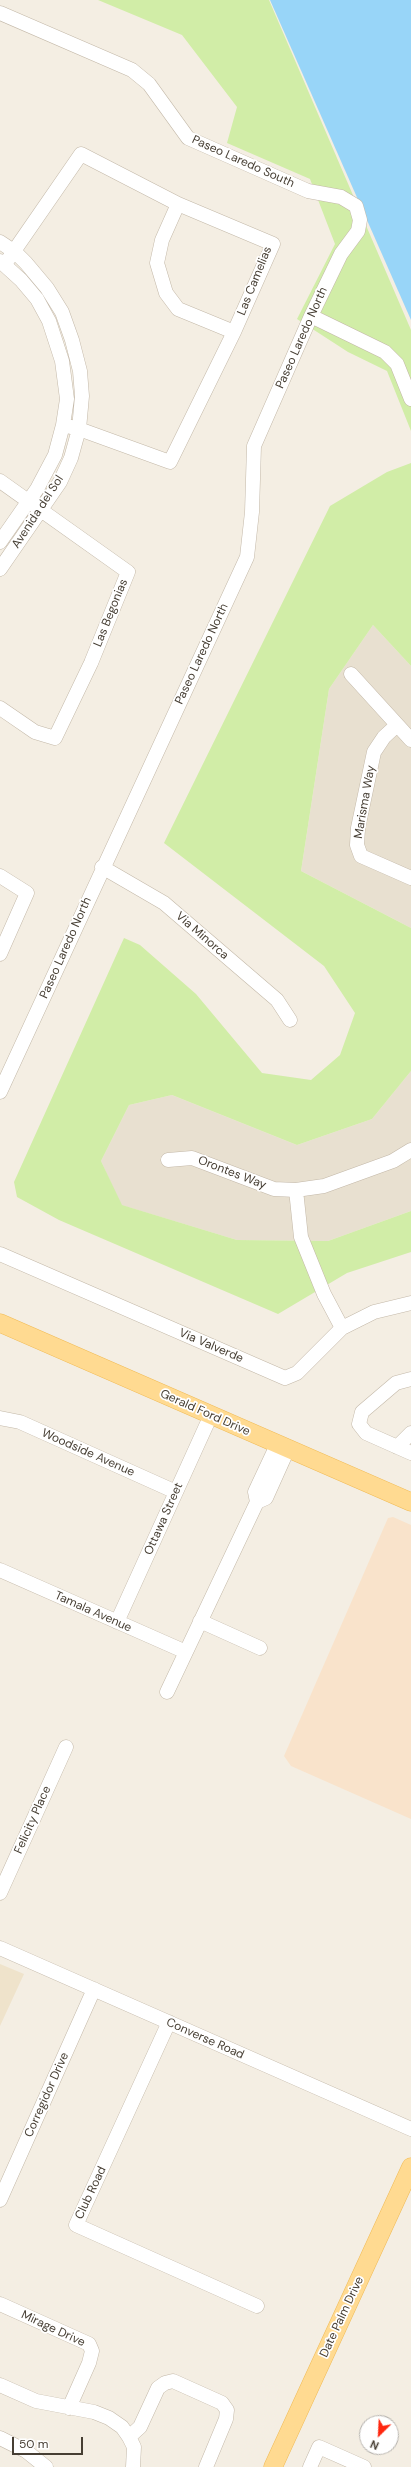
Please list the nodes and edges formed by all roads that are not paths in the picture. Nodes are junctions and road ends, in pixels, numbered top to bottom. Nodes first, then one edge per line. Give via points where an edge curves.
1 (0, 13) edge
2 (178, 204) junction
3 (356, 206) joint
4 (0, 242) edge
5 (15, 252) junction
6 (3, 263) edge
7 (311, 316) junction
8 (234, 332) junction
9 (411, 399) edge
10 (63, 425) junction
11 (79, 429) junction
12 (0, 481) edge
13 (28, 502) junction
14 (40, 511) junction
15 (0, 542) edge
16 (0, 569) edge
17 (351, 674) dead end
18 (0, 708) edge
19 (397, 725) junction
20 (411, 740) edge
21 (102, 867) junction
22 (0, 876) edge
23 (411, 878) edge
24 (0, 954) edge
25 (290, 1020) dead end
26 (0, 1092) edge
27 (411, 1150) edge
28 (168, 1160) dead end
29 (296, 1190) junction
30 (0, 1254) edge
31 (411, 1303) edge
32 (0, 1322) edge
33 (342, 1328) junction
34 (411, 1379) edge
35 (211, 1415) junction
36 (0, 1418) edge
37 (411, 1433) edge
38 (283, 1447) junction
39 (397, 1447) junction
40 (411, 1453) edge
41 (176, 1492) junction
42 (411, 1502) edge
43 (0, 1570) edge
44 (200, 1621) junction
45 (117, 1622) junction
46 (260, 1648) dead end
47 (186, 1652) junction
48 (168, 1692) dead end
49 (66, 1747) dead end
50 (5, 1869) edge
51 (0, 1893) edge
52 (0, 1948) edge
53 (94, 1989) junction
54 (169, 2022) junction
55 (411, 2129) edge
56 (411, 2168) edge
57 (0, 2200) edge
58 (0, 2304) edge
59 (257, 2306) dead end
60 (0, 2385) edge
61 (69, 2408) junction
62 (129, 2437) junction
63 (0, 2438) edge
64 (135, 2466) edge
65 (45, 2467) edge
66 (206, 2467) edge
67 (273, 2467) edge
68 (310, 2467) edge
69 (364, 2467) edge

1 - 3 street, Paseo Laredo South via 132,70 149,84 188,138 308,191 341,197
2 - 5 street, Las Camelias via 81,154
2 - 8 street via 162,240 157,262 166,293 178,309
2 - 8 street, Las Camelias via 273,244
3 - 7 street, Paseo Laredo North via 360,220 358,231 341,254
4 - 5 street, Avenida del Sol
5 - 6 street, Las Camelias
5 - 11 street, Avenida del Sol via 47,288 62,312 80,371 82,396
6 - 10 street, Avenida del Sol via 37,299 58,344 66,399
7 - 9 street via 385,352 397,364
7 - 21 street, Paseo Laredo North via 254,446 252,512 247,557
8 - 11 street, Las Camelias via 170,462
10 - 11 street, Las Camelias
10 - 13 street, Avenida del Sol via 55,455
11 - 14 street, Avenida del Sol via 71,458 60,482
12 - 13 street, Las Begonias
13 - 14 street, Las Begonias
13 - 15 street, Avenida del Sol
14 - 16 street, Avenida del Sol
14 - 18 street, Las Begonias via 128,572 91,663 55,738 35,732
17 - 19 street
19 - 20 street
19 - 23 street, Marisma Way via 384,737 374,752 358,828 357,845 361,856
21 - 25 street, Via Minorca via 164,903 277,1000
21 - 26 street, Paseo Laredo North
22 - 24 street via 27,893
27 - 29 street, Orontes Way via 393,1162 324,1186
28 - 29 street, Orontes Way via 192,1158 274,1189
29 - 33 street via 301,1237 324,1294
30 - 33 street, Via Valverde via 285,1378 297,1373
31 - 33 street, Via Valverde via 374,1312
32 - 35 main road, Gerald Ford Drive
34 - 39 street via 396,1383 362,1412 359,1424 366,1433
35 - 38 main road, Gerald Ford Drive
35 - 41 street, Ottawa Street
36 - 41 street, Woodside Avenue via 20,1422
37 - 39 street
38 - 42 main road, Gerald Ford Drive
38 - 44 street via 264,1487 266,1498 257,1502
39 - 40 street
41 - 45 street, Ottawa Street
43 - 45 street, Tamala Avenue
44 - 46 street
44 - 47 street
45 - 47 street, Tamala Avenue
47 - 48 street
49 - 50 street, Felicity Place
50 - 51 street, Felicity Place
52 - 53 street, Converse Road
53 - 54 street, Converse Road
53 - 57 street, Corregidor Drive
54 - 55 street, Converse Road
54 - 59 street, Club Road via 76,2225
56 - 67 main road, Date Palm Drive
58 - 61 street, Mirage Drive via 89,2344 92,2351 89,2363
60 - 61 street via 36,2401
61 - 62 street via 94,2412 109,2418 122,2427
62 - 64 street via 134,2447
62 - 66 street via 140,2427 158,2388 173,2381 222,2403 228,2410
63 - 65 street via 26,2451
68 - 69 street via 319,2447

